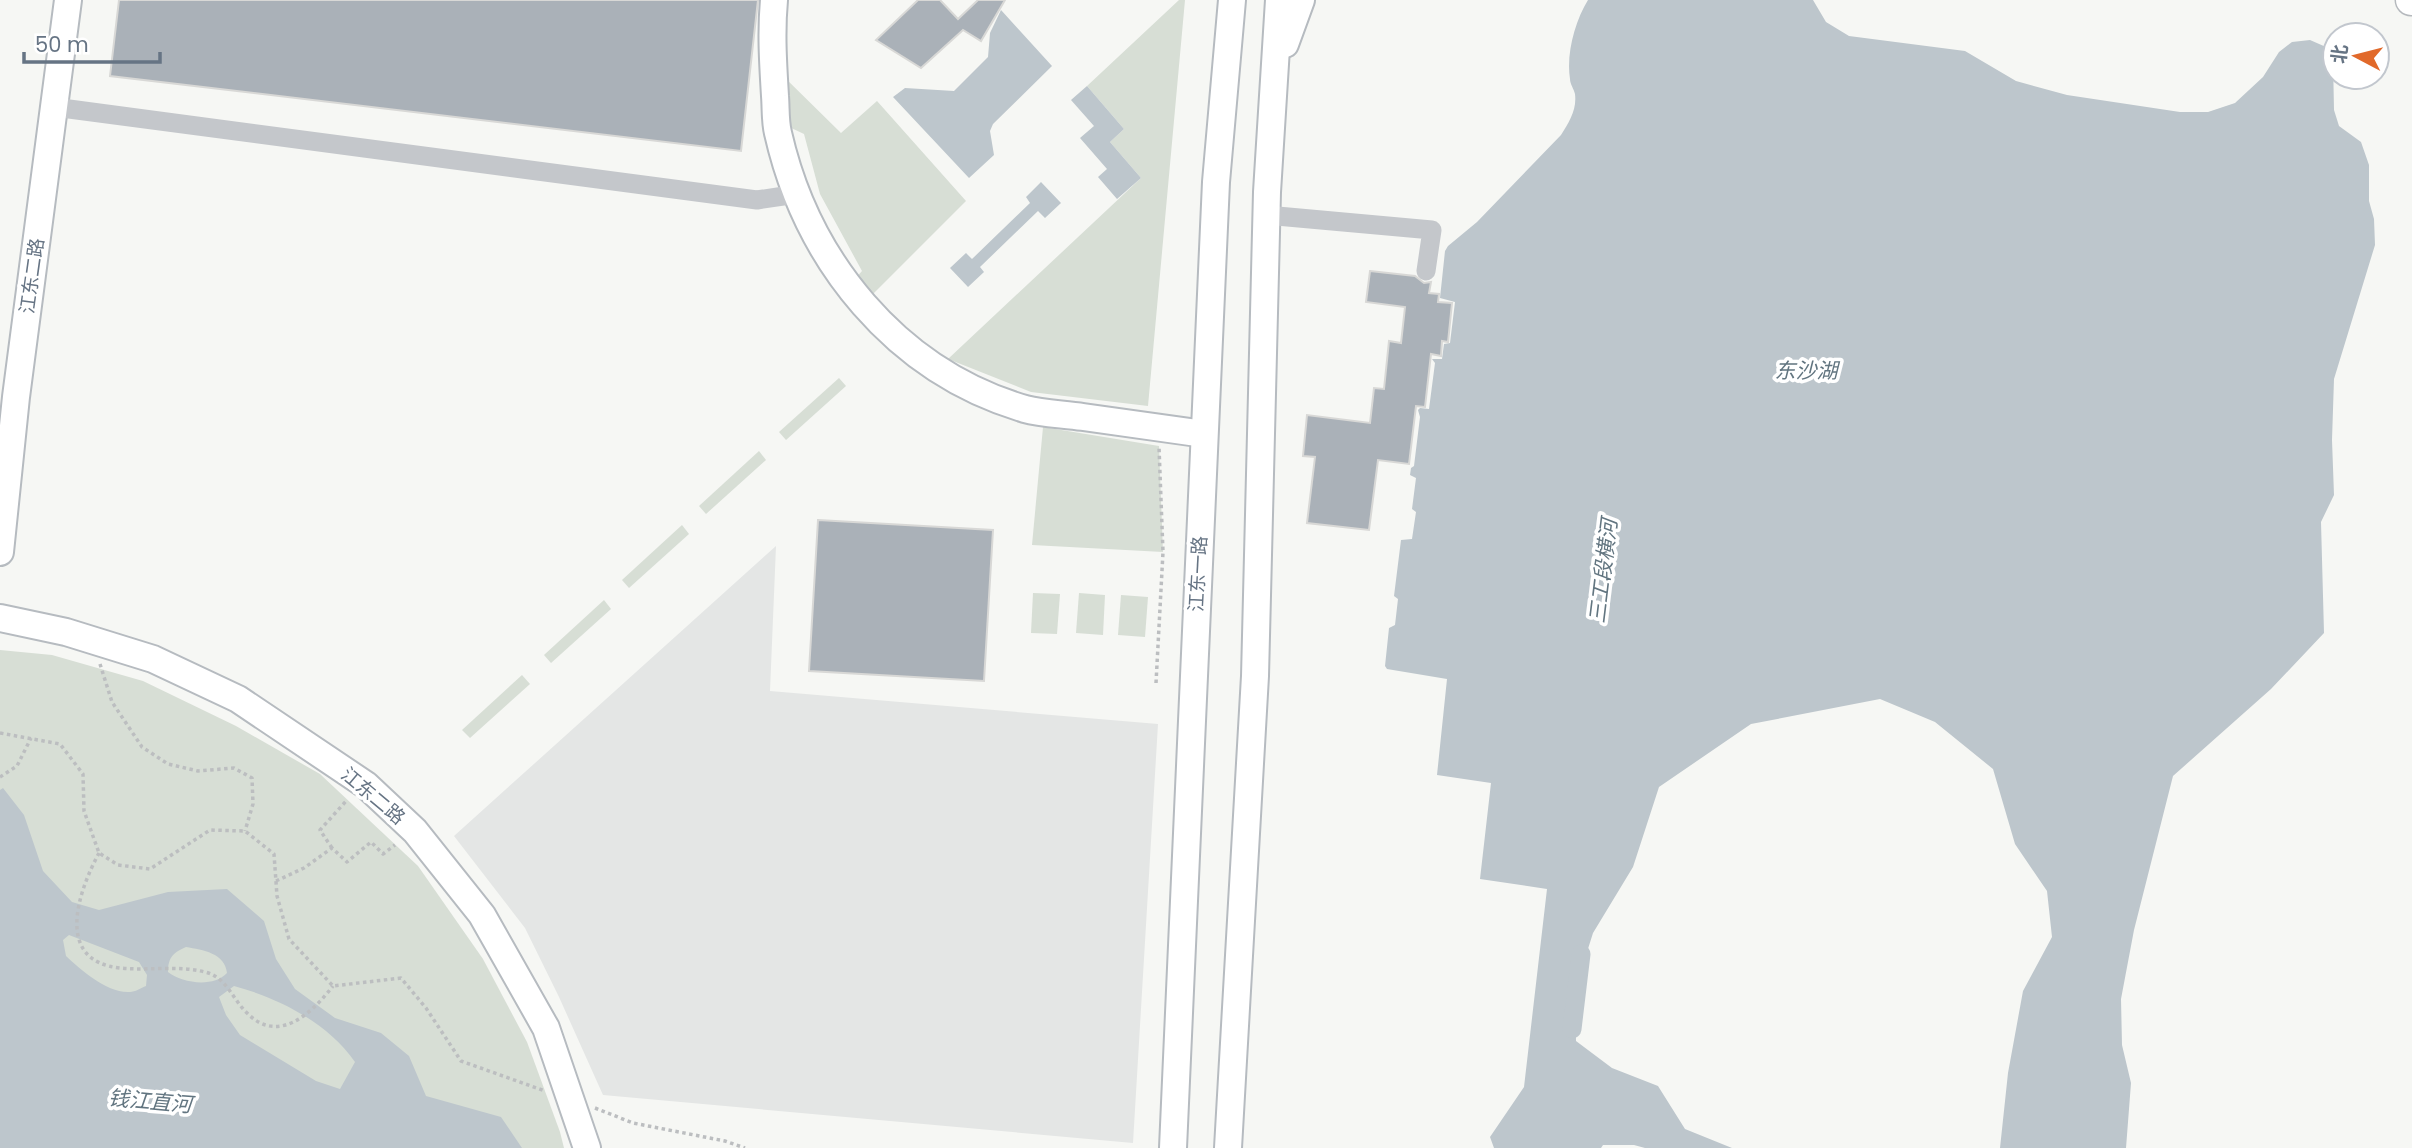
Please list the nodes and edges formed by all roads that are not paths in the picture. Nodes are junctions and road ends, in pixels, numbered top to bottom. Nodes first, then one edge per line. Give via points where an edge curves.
1 (68, 0) edge
2 (774, 0) edge
3 (1220, 0) edge
4 (1232, 0) edge
5 (1279, 0) edge
6 (1301, 0) edge
7 (1228, 43) junction
8 (1274, 75) junction
9 (54, 107) junction
10 (797, 194) junction
11 (1266, 215) junction
12 (1426, 271) dead end
13 (1204, 434) junction
14 (0, 552) edge
15 (0, 618) edge
16 (587, 1148) edge
17 (1173, 1148) edge
18 (1228, 1148) edge

1 - 9 main road, 江东二路
2 - 10 main road via 771,33 778,131
3 - 7 main road
4 - 7 main road, 江东一路
5 - 8 main road
6 - 8 main road
7 - 13 main road, 江东一路
8 - 11 main road
9 - 10 street via 757,200
9 - 14 main road, 江东二路
10 - 13 main road via 825,253 862,305 893,336 938,368 1026,409
11 - 12 street via 1432,222
11 - 18 main road via 1255,676
13 - 17 main road, 江东一路
15 - 16 main road, 江东二路 via 66,632 153,659 238,699 366,785 415,831 482,915 546,1028

